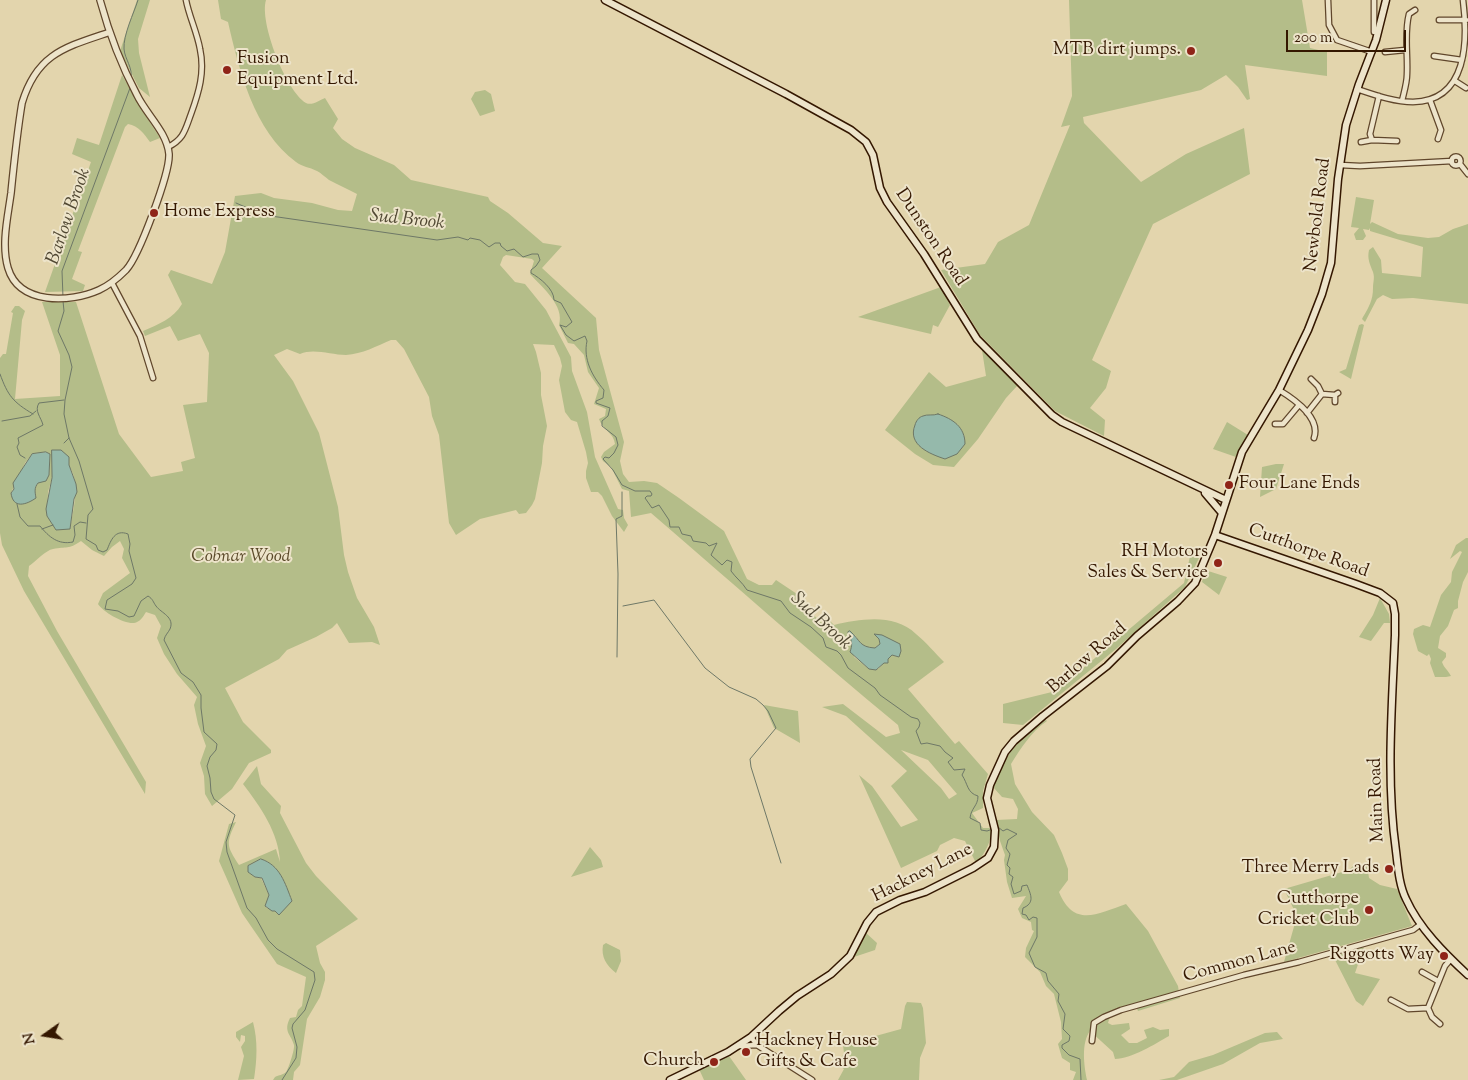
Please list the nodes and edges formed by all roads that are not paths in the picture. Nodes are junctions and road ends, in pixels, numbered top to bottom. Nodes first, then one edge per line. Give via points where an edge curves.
1 (100, 0) edge
2 (186, 0) edge
3 (604, 0) edge
4 (1328, 0) edge
5 (1374, 0) edge
6 (1386, 0) edge
7 (1463, 0) edge
8 (1404, 10) dead end
9 (1415, 10) dead end
10 (1466, 12) edge
11 (1409, 14) junction
12 (1439, 20) dead end
13 (1466, 20) junction
14 (110, 32) junction
15 (1374, 32) dead end
16 (1406, 50) junction
17 (1372, 52) junction
18 (1385, 52) dead end
19 (1466, 53) edge
20 (1434, 56) dead end
21 (1462, 60) junction
22 (1455, 81) junction
23 (1466, 88) dead end
24 (1357, 89) junction
25 (1379, 96) junction
26 (1430, 100) junction
27 (1402, 101) junction
28 (1438, 139) dead end
29 (1372, 140) junction
30 (1397, 140) dead end
31 (1361, 142) dead end
32 (168, 147) junction
33 (1452, 161) junction
34 (1460, 164) junction
35 (1340, 165) junction
36 (1468, 174) edge
37 (112, 283) junction
38 (154, 378) dead end
39 (1310, 379) dead end
40 (1279, 390) junction
41 (1322, 394) junction
42 (1335, 402) dead end
43 (1299, 405) junction
44 (1307, 413) junction
45 (1275, 424) dead end
46 (1321, 426) dead end
47 (1315, 428) junction
48 (1314, 438) dead end
49 (1202, 490) junction
50 (1226, 500) junction
51 (1222, 513) junction
52 (1215, 535) junction
53 (1390, 600) joint
54 (989, 807) joint
55 (1421, 924) junction
56 (1413, 930) junction
57 (1426, 930) junction
58 (1451, 959) junction
59 (1422, 972) dead end
60 (1468, 975) edge
61 (1438, 981) junction
62 (1391, 1000) dead end
63 (1428, 1008) junction
64 (1440, 1024) dead end
65 (752, 1037) junction
66 (1092, 1041) dead end
67 (758, 1045) junction
68 (738, 1046) junction
69 (670, 1080) edge
70 (812, 1080) edge

1 - 14 street
2 - 32 street via 202,59 200,91 185,132 177,143
3 - 49 main road, Dunston Road via 794,99 851,130 866,142 886,202 924,254 977,338 1062,422
4 - 17 street via 1333,35 1343,43
5 - 15 street
6 - 17 main road, Newbold Road
7 - 10 street
8 - 11 street
9 - 11 street
10 - 13 street
11 - 16 street
12 - 13 street
13 - 19 street
14 - 32 street via 134,90
14 - 37 street via 57,52 35,73 28,85 22,103 7,222 6,258 18,285 38,296 73,297
16 - 18 street
16 - 27 street via 1407,80
17 - 24 main road, Newbold Road
19 - 21 street
20 - 21 street
21 - 22 street
22 - 23 street
22 - 26 street
24 - 25 street
24 - 35 main road, Newbold Road via 1346,125
25 - 27 street
25 - 29 street via 1370,134
26 - 27 street
26 - 28 street via 1443,129
29 - 30 street
29 - 31 street
32 - 37 street via 166,176 136,252 128,268
33 - 34 street via 1453,165
33 - 34 street via 1458,157
33 - 35 street
34 - 36 street
35 - 40 main road, Newbold Road via 1331,263 1308,330
37 - 38 street via 140,336
39 - 41 street
40 - 43 street
40 - 50 main road, Newbold Road via 1242,452
41 - 42 street via 1336,394
41 - 44 street
43 - 44 street
43 - 45 street via 1284,426
44 - 47 street
46 - 47 street
47 - 48 street
49 - 50 main road, Dunston Road
49 - 51 main road, Dunston Road
50 - 51 main road, Newbold Road
51 - 52 main road, Newbold Road
52 - 53 main road, Cutthorpe Road via 1356,584
52 - 54 main road, Barlow Road via 1188,592 1107,666 1014,741 990,785
53 - 55 main road, Main Road via 1395,614 1391,811 1401,884 1411,911
54 - 65 main road, Hackney Lane via 995,836 994,848 988,858 925,892 876,912 846,962 778,1011
55 - 56 street, Common Lane
55 - 57 main road, Main Road
56 - 57 street, Common Lane
56 - 66 street, Common Lane via 1121,1010 1094,1023
57 - 58 main road, Main Road
58 - 60 main road, Main Road
58 - 61 street
59 - 61 street
61 - 63 street
62 - 63 street via 1408,1009
63 - 64 street
65 - 67 street
65 - 68 main road, Hackney Lane
67 - 68 street
67 - 70 street
68 - 69 main road, Hackney Lane

